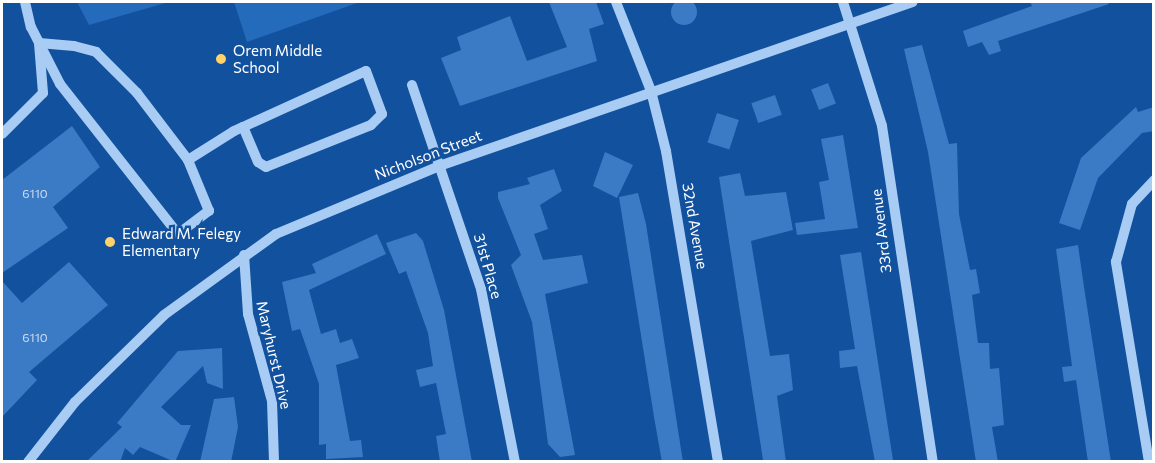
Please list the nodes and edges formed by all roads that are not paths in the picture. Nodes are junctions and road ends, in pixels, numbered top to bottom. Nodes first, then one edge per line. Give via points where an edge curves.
1 (25, 2) edge
2 (616, 2) edge
3 (843, 2) edge
4 (913, 2) edge
5 (850, 23) junction
6 (39, 43) junction
7 (412, 85) dead end
8 (651, 91) junction
9 (243, 127) junction
10 (2, 134) edge
11 (188, 160) junction
12 (442, 165) junction
13 (1154, 180) edge
14 (244, 255) junction
15 (28, 462) edge
16 (274, 462) edge
17 (515, 462) edge
18 (718, 462) edge
19 (933, 462) edge
20 (1149, 462) edge

1 - 6 street
2 - 8 street, 32nd Avenue
3 - 5 street, 33rd Avenue
4 - 5 street, Nicholson Street
5 - 8 street, Nicholson Street
5 - 19 street, 33rd Avenue via 882,126
6 - 10 street via 43,93
6 - 11 street via 96,52 137,93
6 - 11 street via 60,84 178,234 209,211
7 - 12 street, 31st Place
8 - 12 street, Nicholson Street
8 - 18 street, 32nd Avenue via 683,233
9 - 9 street via 258,162 267,166 371,125 382,114 366,71
9 - 11 street
12 - 14 street, Nicholson Street via 314,215
12 - 17 street, 31st Place via 481,289
13 - 20 street via 1132,204 1116,262
14 - 15 street, Nicholson Street via 164,315 75,402
14 - 16 street, Maryhurst Drive via 248,314 272,401

